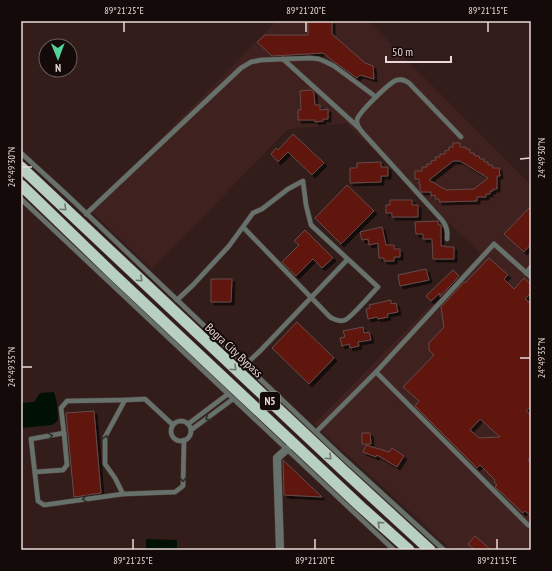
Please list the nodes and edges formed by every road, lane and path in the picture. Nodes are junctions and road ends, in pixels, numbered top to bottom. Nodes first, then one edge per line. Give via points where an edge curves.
1 (283, 59) junction
2 (376, 97) junction
3 (359, 129) junction
4 (461, 137) dead end
5 (21, 153) edge
6 (21, 167) edge
7 (21, 185) edge
8 (21, 199) edge
9 (86, 214) junction
10 (243, 227) junction
11 (447, 240) dead end
12 (347, 260) junction
13 (531, 267) edge
14 (526, 273) junction
15 (531, 277) edge
16 (311, 298) junction
17 (177, 300) junction
18 (245, 365) junction
19 (376, 372) junction
20 (228, 394) junction
21 (233, 398) junction
22 (125, 400) junction
23 (188, 424) junction
24 (173, 425) junction
25 (191, 430) junction
26 (316, 432) junction
27 (64, 433) junction
28 (184, 440) junction
29 (287, 449) junction
30 (35, 472) junction
31 (123, 494) junction
32 (531, 526) edge
33 (280, 550) edge
34 (394, 550) edge
35 (409, 550) edge
36 (430, 550) edge
37 (444, 550) edge

1 - 2 lane via 312,58 326,62
1 - 3 lane
1 - 9 lane via 251,62 241,68
2 - 3 lane via 358,116 356,123
2 - 4 lane via 392,82 405,81
3 - 11 lane via 442,220
5 - 9 lane
6 -> 36 highway, Bogra City Bypass / N5
35 -> 7 highway, N5
8 - 20 lane
9 - 17 lane
10 - 12 lane via 253,213 303,181 311,225
10 - 16 lane
10 - 17 lane via 229,246
12 - 16 lane
12 - 16 lane via 378,287 352,315 345,320 334,320
13 - 14 lane
14 - 15 lane
14 - 19 lane via 494,244
16 - 18 lane
17 - 18 lane
18 - 26 lane
19 - 26 lane
19 - 32 lane
20 - 21 lane
20 - 23 lane
21 -> 25 lane
21 - 29 lane
22 - 24 lane via 145,399
22 - 27 lane via 66,401 61,408
31 -> 22 lane via 105,464 105,437
23 - 24 lane via 182,421
23 - 25 lane
24 - 28 lane via 173,436 178,440
25 - 28 lane via 188,438
26 - 37 lane
27 - 30 lane via 67,465 63,470
30 -> 27 lane via 31,439
28 -> 31 lane via 183,486 175,492
29 - 33 street via 277,458
29 - 34 lane
31 -> 30 lane via 44,505 38,501

